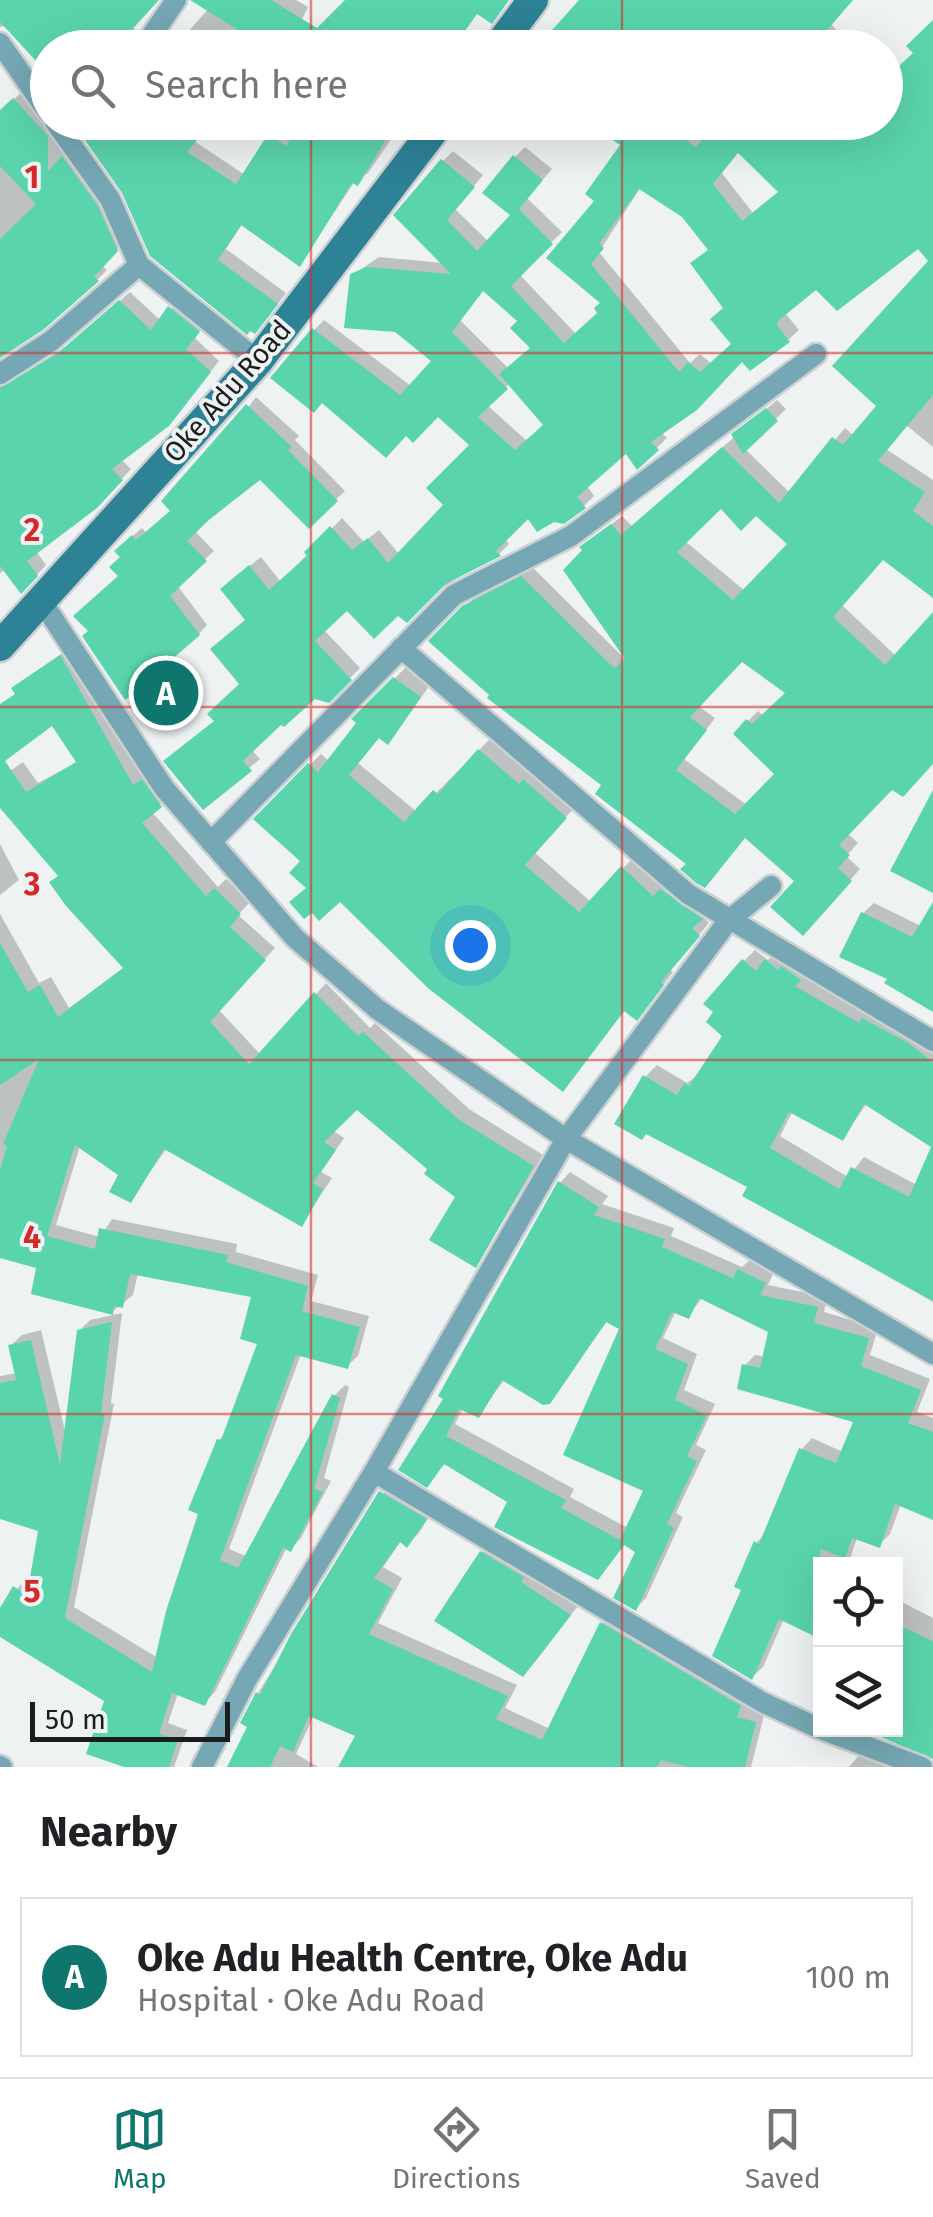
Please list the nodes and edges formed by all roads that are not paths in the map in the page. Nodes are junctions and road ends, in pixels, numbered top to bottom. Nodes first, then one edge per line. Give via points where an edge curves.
1 (176, 0) edge
2 (533, 0) edge
3 (155, 30) edge
4 (510, 30) edge
5 (0, 43) edge
6 (30, 86) edge
7 (71, 140) edge
8 (426, 140) edge
9 (139, 265) junction
10 (816, 354) dead end
11 (258, 361) junction
12 (0, 374) edge
13 (42, 600) junction
14 (0, 646) edge
15 (401, 648) junction
16 (210, 842) junction
17 (771, 886) dead end
18 (728, 920) junction
19 (933, 1041) edge
20 (566, 1140) junction
21 (933, 1354) edge
22 (374, 1472) junction
23 (813, 1725) edge
24 (843, 1737) edge
25 (202, 1767) edge
26 (922, 1767) edge

1 - 3 street
2 - 4 street
5 - 6 street
7 - 9 street via 110,199
8 - 11 street, Oke Adu Road
9 - 11 street
9 - 12 street via 51,341
10 - 15 street via 571,536 454,594
11 - 13 street, Oke Adu Road
13 - 14 street, Oke Adu Road
13 - 16 street via 164,788
15 - 16 street
15 - 18 street via 688,894
16 - 20 street via 295,938 377,1009
17 - 18 street
18 - 19 street
18 - 20 street
20 - 21 street
20 - 22 street
22 - 23 street via 762,1702
22 - 25 street via 247,1678
24 - 26 street

